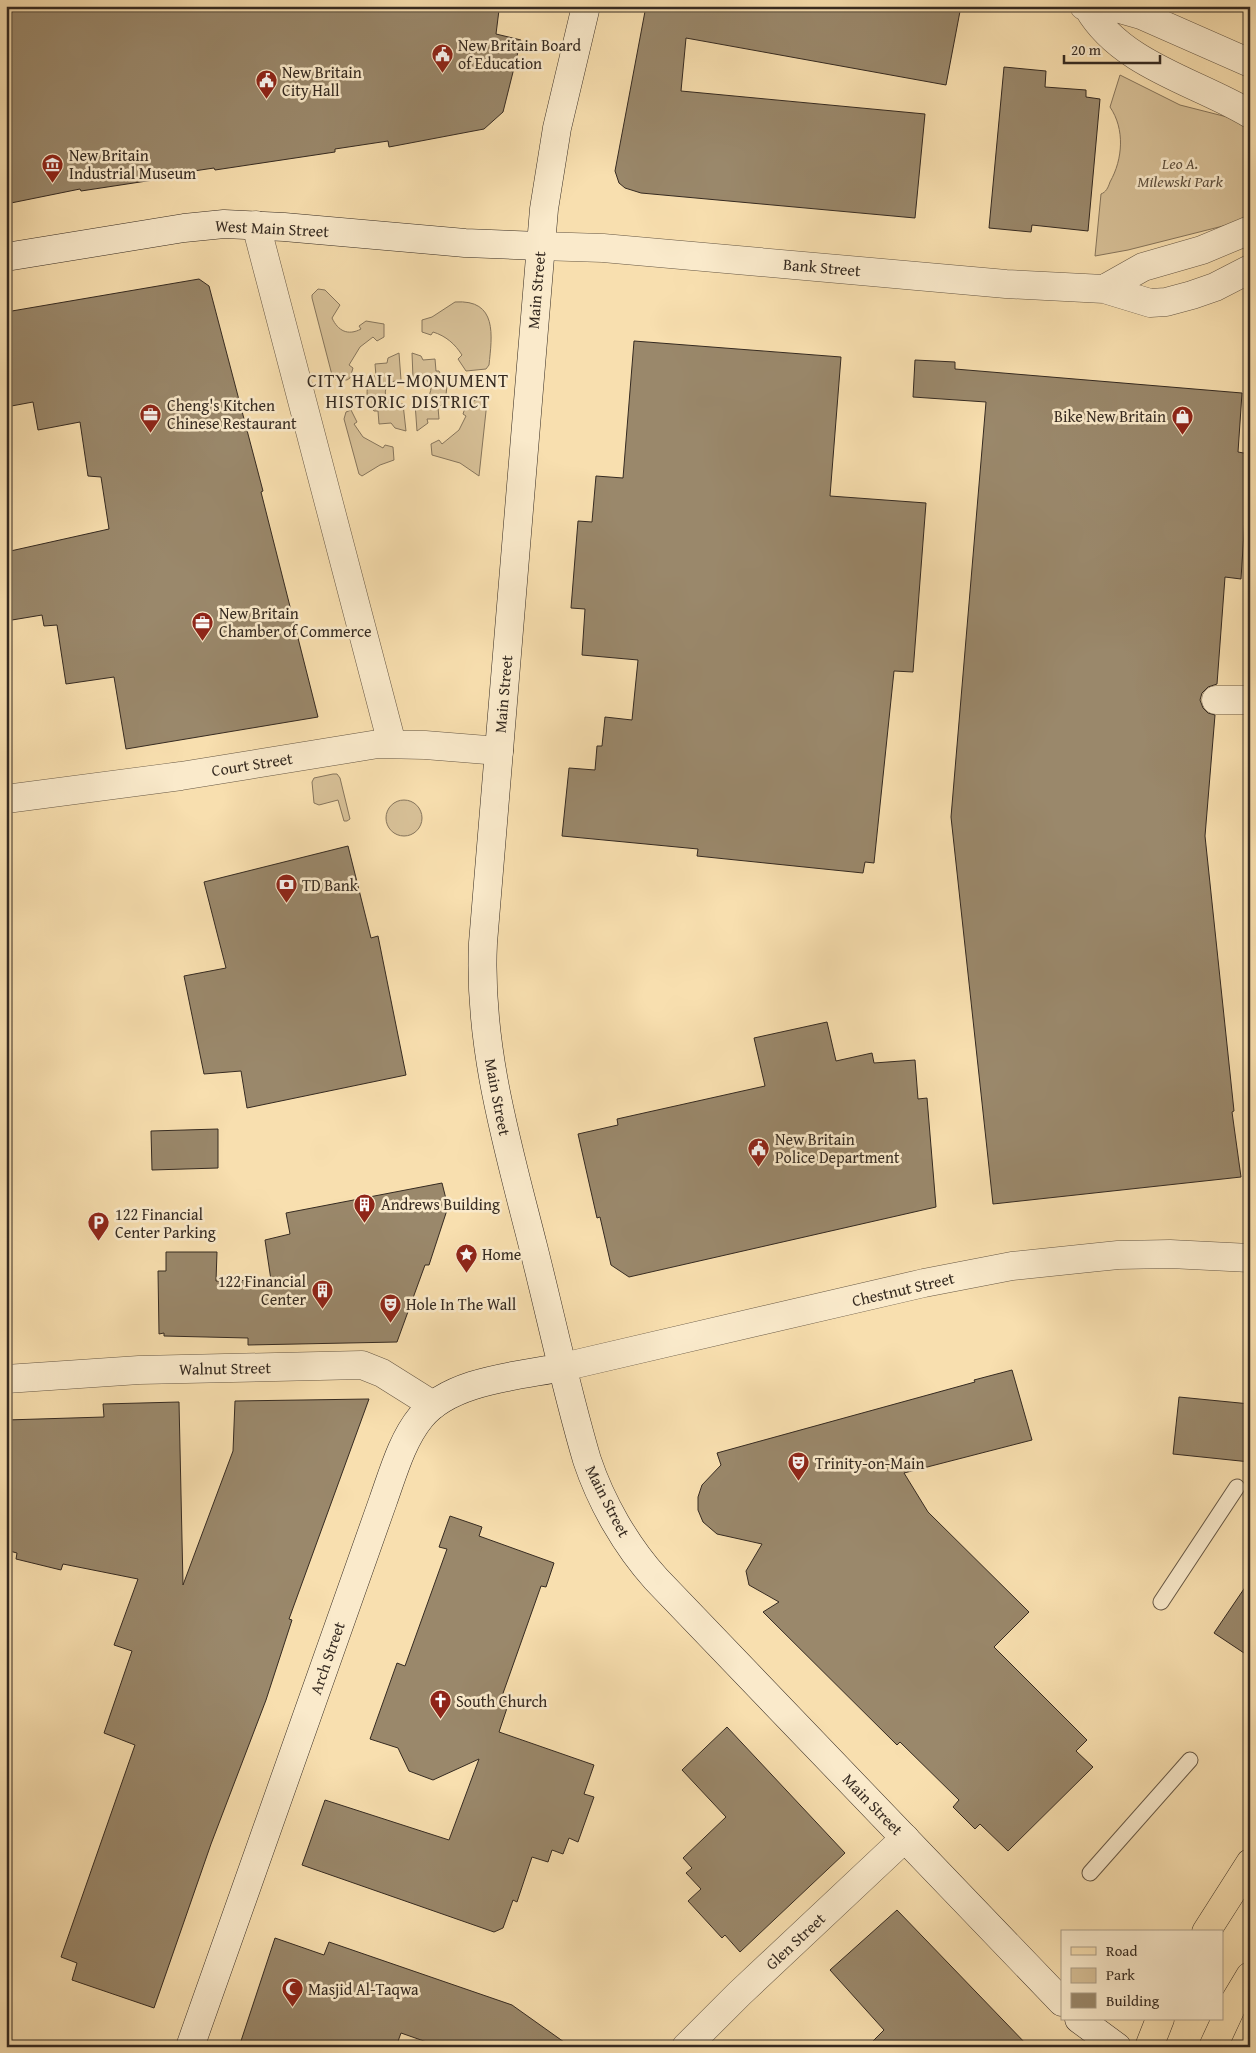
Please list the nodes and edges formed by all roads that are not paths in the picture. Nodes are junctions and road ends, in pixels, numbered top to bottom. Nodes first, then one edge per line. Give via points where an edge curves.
1 (586, 6) edge
2 (1086, 7) edge
3 (1250, 63) edge
4 (1250, 114) edge
5 (256, 225) junction
6 (1250, 230) edge
7 (540, 246) junction
8 (6, 257) edge
9 (1250, 269) edge
10 (1104, 289) junction
11 (1216, 700) dead end
12 (1250, 700) edge
13 (392, 744) junction
14 (499, 751) junction
15 (6, 798) edge
16 (1250, 1258) edge
17 (563, 1367) junction
18 (6, 1380) edge
19 (433, 1405) junction
20 (1238, 1487) dead end
21 (1161, 1602) dead end
22 (1190, 1760) dead end
23 (905, 1838) junction
24 (1250, 1863) edge
25 (1090, 1873) dead end
26 (1207, 1930) edge
27 (1250, 1976) edge
28 (1061, 2001) edge
29 (1081, 2020) edge
30 (1160, 2020) edge
31 (190, 2047) edge
32 (686, 2047) edge
33 (1117, 2047) edge
34 (1148, 2047) edge
35 (1213, 2047) edge

1 - 7 street, Main Street via 556,128
2 - 3 street via 1113,7 1140,14
2 - 4 street via 1098,24 1120,44 1170,75
5 - 7 street, West Main Street via 465,243
5 - 8 street, West Main Street via 184,228
5 - 13 street
6 - 10 street via 1209,247 1143,267
7 - 10 street, Bank Street via 609,248 1006,284
7 - 14 street, Main Street
9 - 10 street, Bank Street via 1215,287 1166,302 1150,303
11 - 12 street
13 - 14 street, Court Street
13 - 15 street, Court Street via 334,750 182,776
14 - 17 street, Main Street via 483,944 484,1016 502,1123
16 - 17 street, Chestnut Street via 1118,1255 1012,1266 924,1283
17 - 19 street, Arch Street via 470,1386
17 - 23 street, Main Street via 590,1470 635,1552 656,1579
18 - 19 street, Walnut Street via 139,1370 362,1365 382,1373
19 - 31 street, Arch Street via 416,1424 394,1470
20 - 21 lane
22 - 25 lane
23 - 28 street, Main Street
23 - 32 street, Glen Street
24 - 26 main road
27 - 35 main road
29 - 33 street
30 - 34 main road

